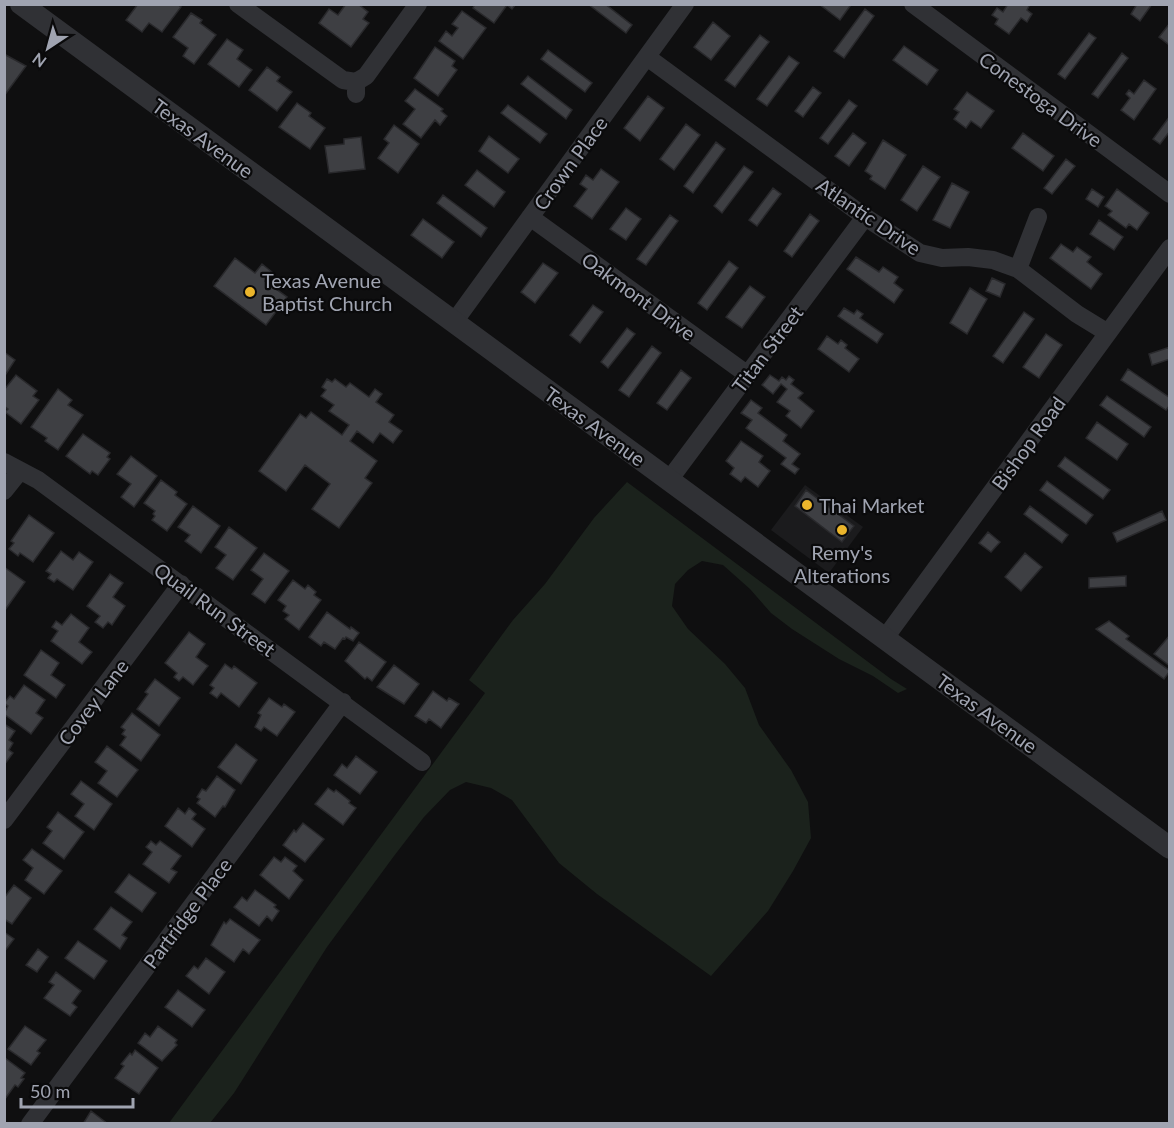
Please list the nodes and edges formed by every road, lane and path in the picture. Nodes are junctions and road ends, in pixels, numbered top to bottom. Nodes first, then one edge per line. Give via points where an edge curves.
1 (21, 4) edge
2 (238, 4) edge
3 (418, 4) edge
4 (685, 4) edge
5 (913, 4) edge
6 (647, 57) junction
7 (1170, 194) edge
8 (530, 217) junction
9 (865, 217) junction
10 (1038, 218) dead end
11 (1170, 248) edge
12 (1018, 269) junction
13 (454, 322) junction
14 (1108, 333) junction
15 (748, 375) junction
16 (12, 466) edge
17 (669, 480) junction
18 (4, 491) edge
19 (181, 584) junction
20 (885, 638) junction
21 (343, 702) junction
22 (422, 762) dead end
23 (4, 820) edge
24 (1170, 848) edge
25 (30, 1124) edge

1 - 13 street, Texas Avenue
2 - 3 street via 356,88
4 - 6 street, Crown Place
5 - 7 street, Conestoga Drive
6 - 8 street, Crown Place
6 - 9 street, Atlantic Drive
8 - 13 street, Crown Place
8 - 15 street, Oakmont Drive
9 - 12 street, Atlantic Drive via 920,254 993,260
9 - 15 street, Titan Street
10 - 12 street
11 - 14 street, Bishop Road
12 - 14 street, Atlantic Drive
13 - 17 street, Texas Avenue
14 - 20 street, Bishop Road
15 - 17 street, Titan Street
16 - 18 street
16 - 19 street, Quail Run Street via 38,480
17 - 20 street, Texas Avenue
19 - 21 street, Quail Run Street
19 - 23 street, Covey Lane
20 - 24 street, Texas Avenue
21 - 22 street, Quail Run Street
21 - 25 street, Partridge Place

